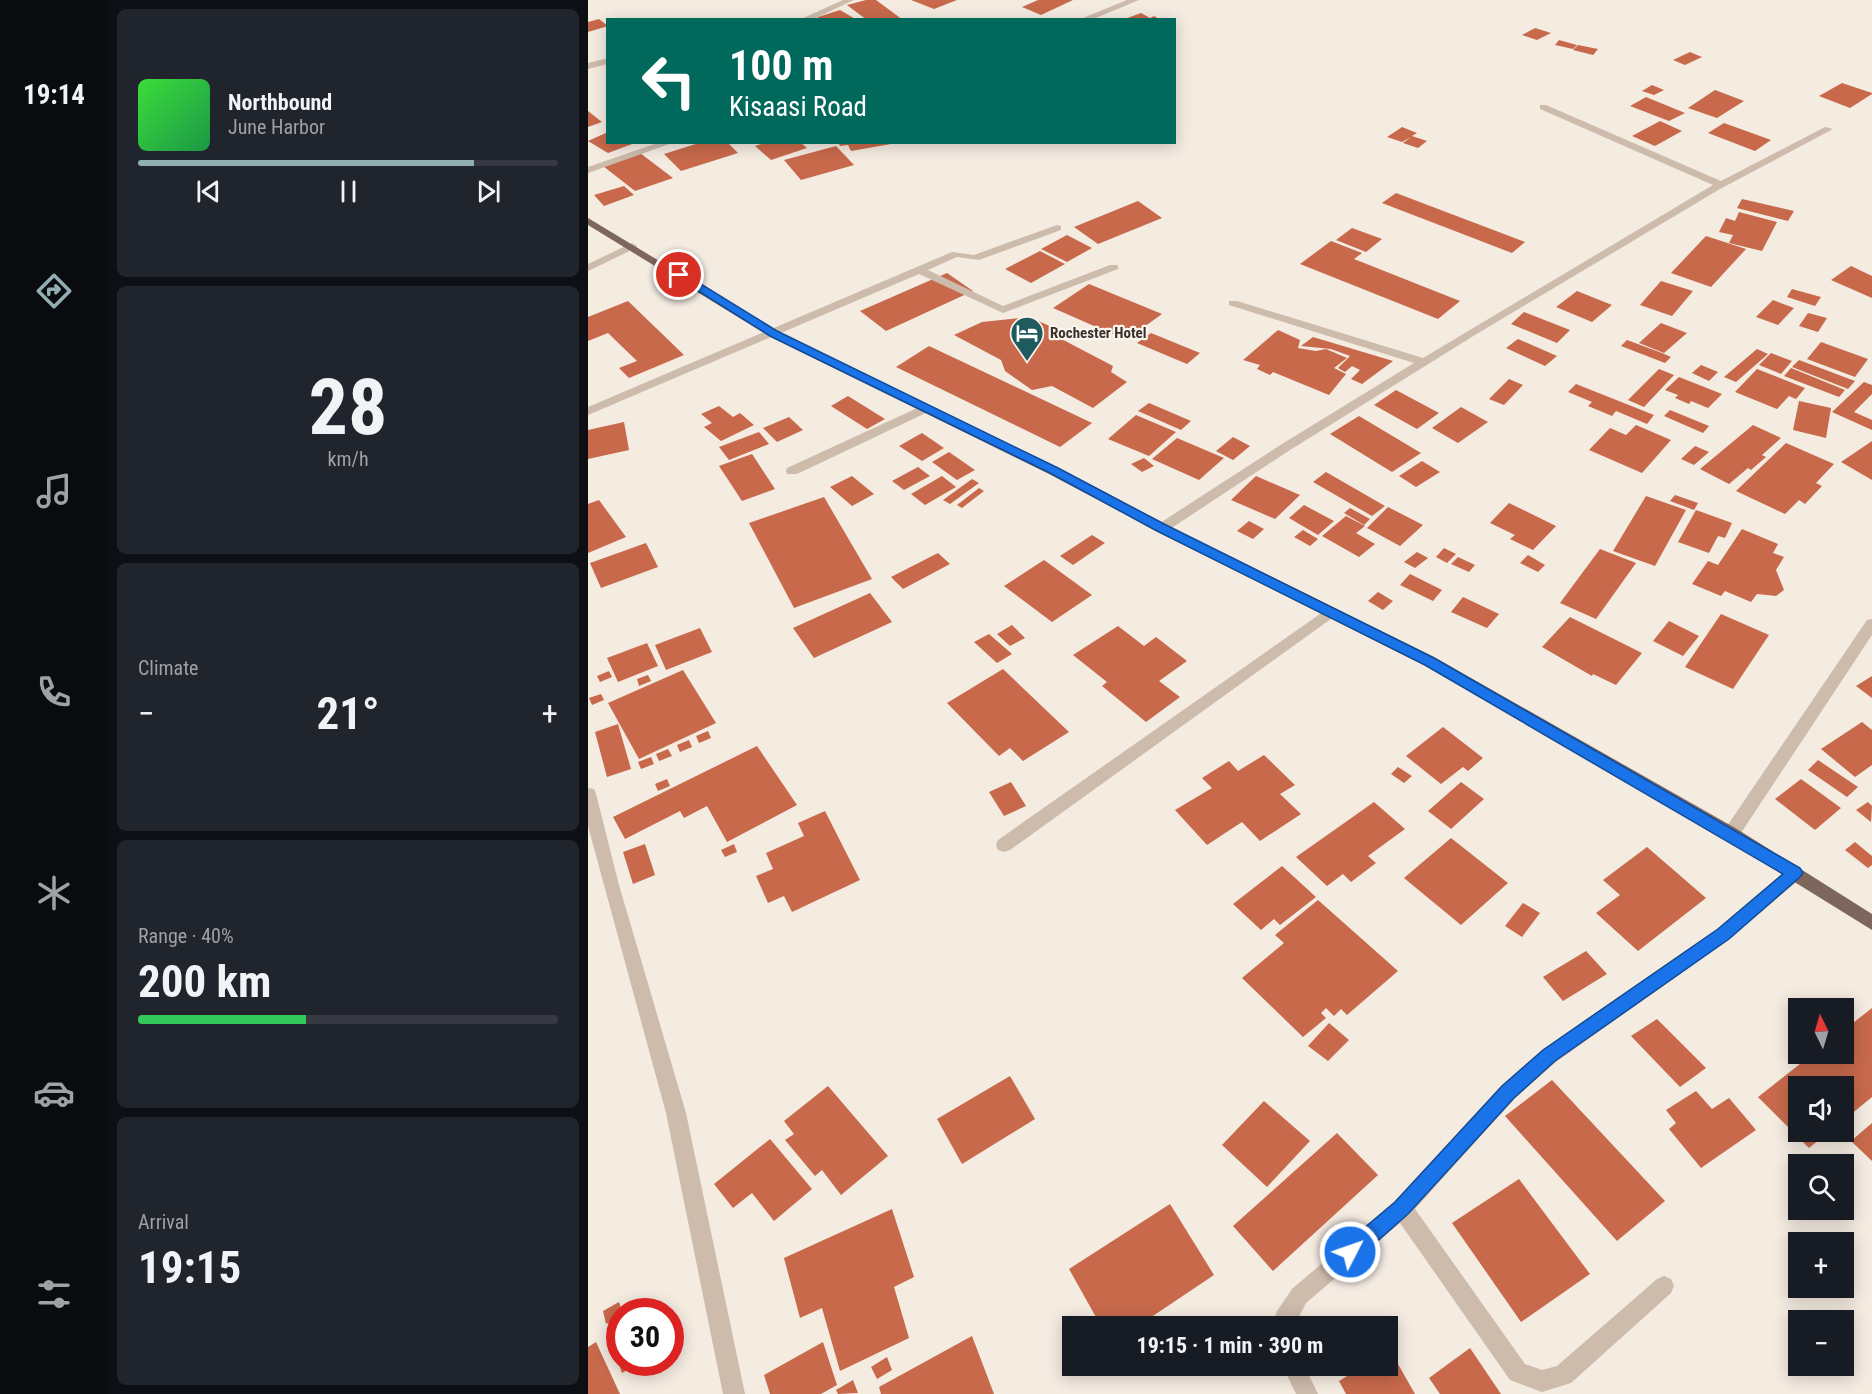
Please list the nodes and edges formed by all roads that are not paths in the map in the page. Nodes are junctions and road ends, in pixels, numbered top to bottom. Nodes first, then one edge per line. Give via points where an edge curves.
1 (850, 0) edge
2 (1135, 0) edge
3 (808, 18) edge
4 (1087, 18) edge
5 (606, 62) edge
6 (588, 66) edge
7 (1543, 107) dead end
8 (1828, 129) dead end
9 (665, 144) edge
10 (588, 170) edge
11 (1720, 184) junction
12 (588, 220) edge
13 (1057, 228) dead end
14 (632, 246) junction
15 (1114, 267) dead end
16 (588, 268) edge
17 (919, 270) junction
18 (1233, 303) dead end
19 (773, 333) junction
20 (1424, 362) junction
21 (926, 408) junction
22 (588, 411) edge
23 (792, 471) dead end
24 (1162, 528) junction
25 (1330, 612) junction
26 (1872, 624) edge
27 (588, 794) edge
28 (1731, 834) junction
29 (1004, 845) dead end
30 (1795, 873) junction
31 (1872, 923) edge
32 (1402, 1208) junction
33 (1664, 1286) dead end
34 (1285, 1316) edge
35 (1298, 1376) edge
36 (734, 1394) edge
37 (1307, 1394) edge

1 - 3 street
2 - 4 street
5 - 6 street
7 - 11 street
8 - 11 street
9 - 10 street
11 - 20 street
12 - 14 main road
13 - 17 street via 975,258 956,254
14 - 16 street
14 - 19 main road
15 - 17 street via 1003,310
17 - 19 street
18 - 20 street
19 - 21 main road
19 - 22 street
20 - 24 street
21 - 23 street
21 - 24 main road
24 - 25 main road
25 - 28 main road via 1429,661
25 - 29 street
26 - 28 street
27 - 36 street via 676,1113
28 - 30 main road
30 - 31 main road
30 - 32 street via 1705,948 1549,1056 1508,1092
32 - 33 street via 1518,1372 1542,1381 1563,1375
32 - 34 street via 1299,1296
35 - 37 street

